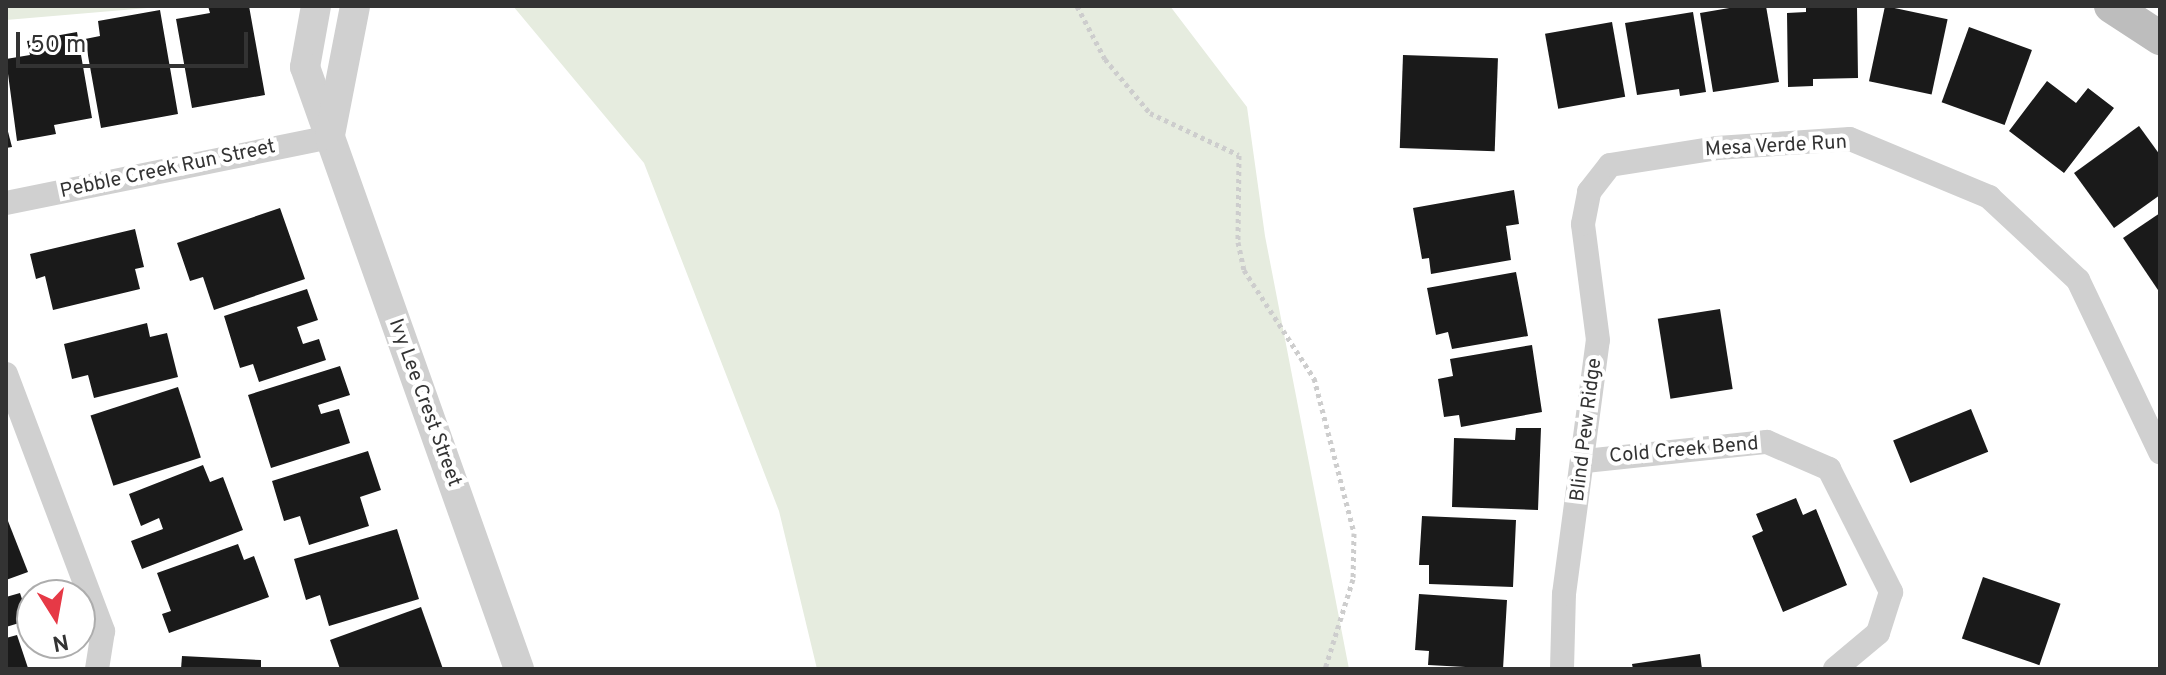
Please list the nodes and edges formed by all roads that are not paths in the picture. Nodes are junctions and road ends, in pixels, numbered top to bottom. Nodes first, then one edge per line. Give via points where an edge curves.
1 (316, 6) edge
2 (355, 6) edge
3 (2111, 6) edge
4 (2160, 38) edge
5 (330, 137) junction
6 (1589, 192) joint
7 (6, 203) edge
8 (6, 374) edge
9 (2160, 452) edge
10 (1585, 461) junction
11 (97, 669) edge
12 (519, 669) edge
13 (1562, 669) edge
14 (1835, 669) edge

1 - 5 street, Ivy Lee Crest Street via 305,67
2 - 5 street
3 - 4 main road
5 - 7 street, Pebble Creek Run Street
5 - 12 street, Ivy Lee Crest Street
6 - 9 street, Mesa Verde Run via 1610,165 1717,148 1850,139 1989,197 2078,280
6 - 10 street, Blind Pew Ridge via 1583,224 1598,340
8 - 11 street via 103,631
10 - 13 street, Blind Pew Ridge via 1564,594
10 - 14 street, Cold Creek Bend via 1767,442 1829,469 1891,592 1878,633

